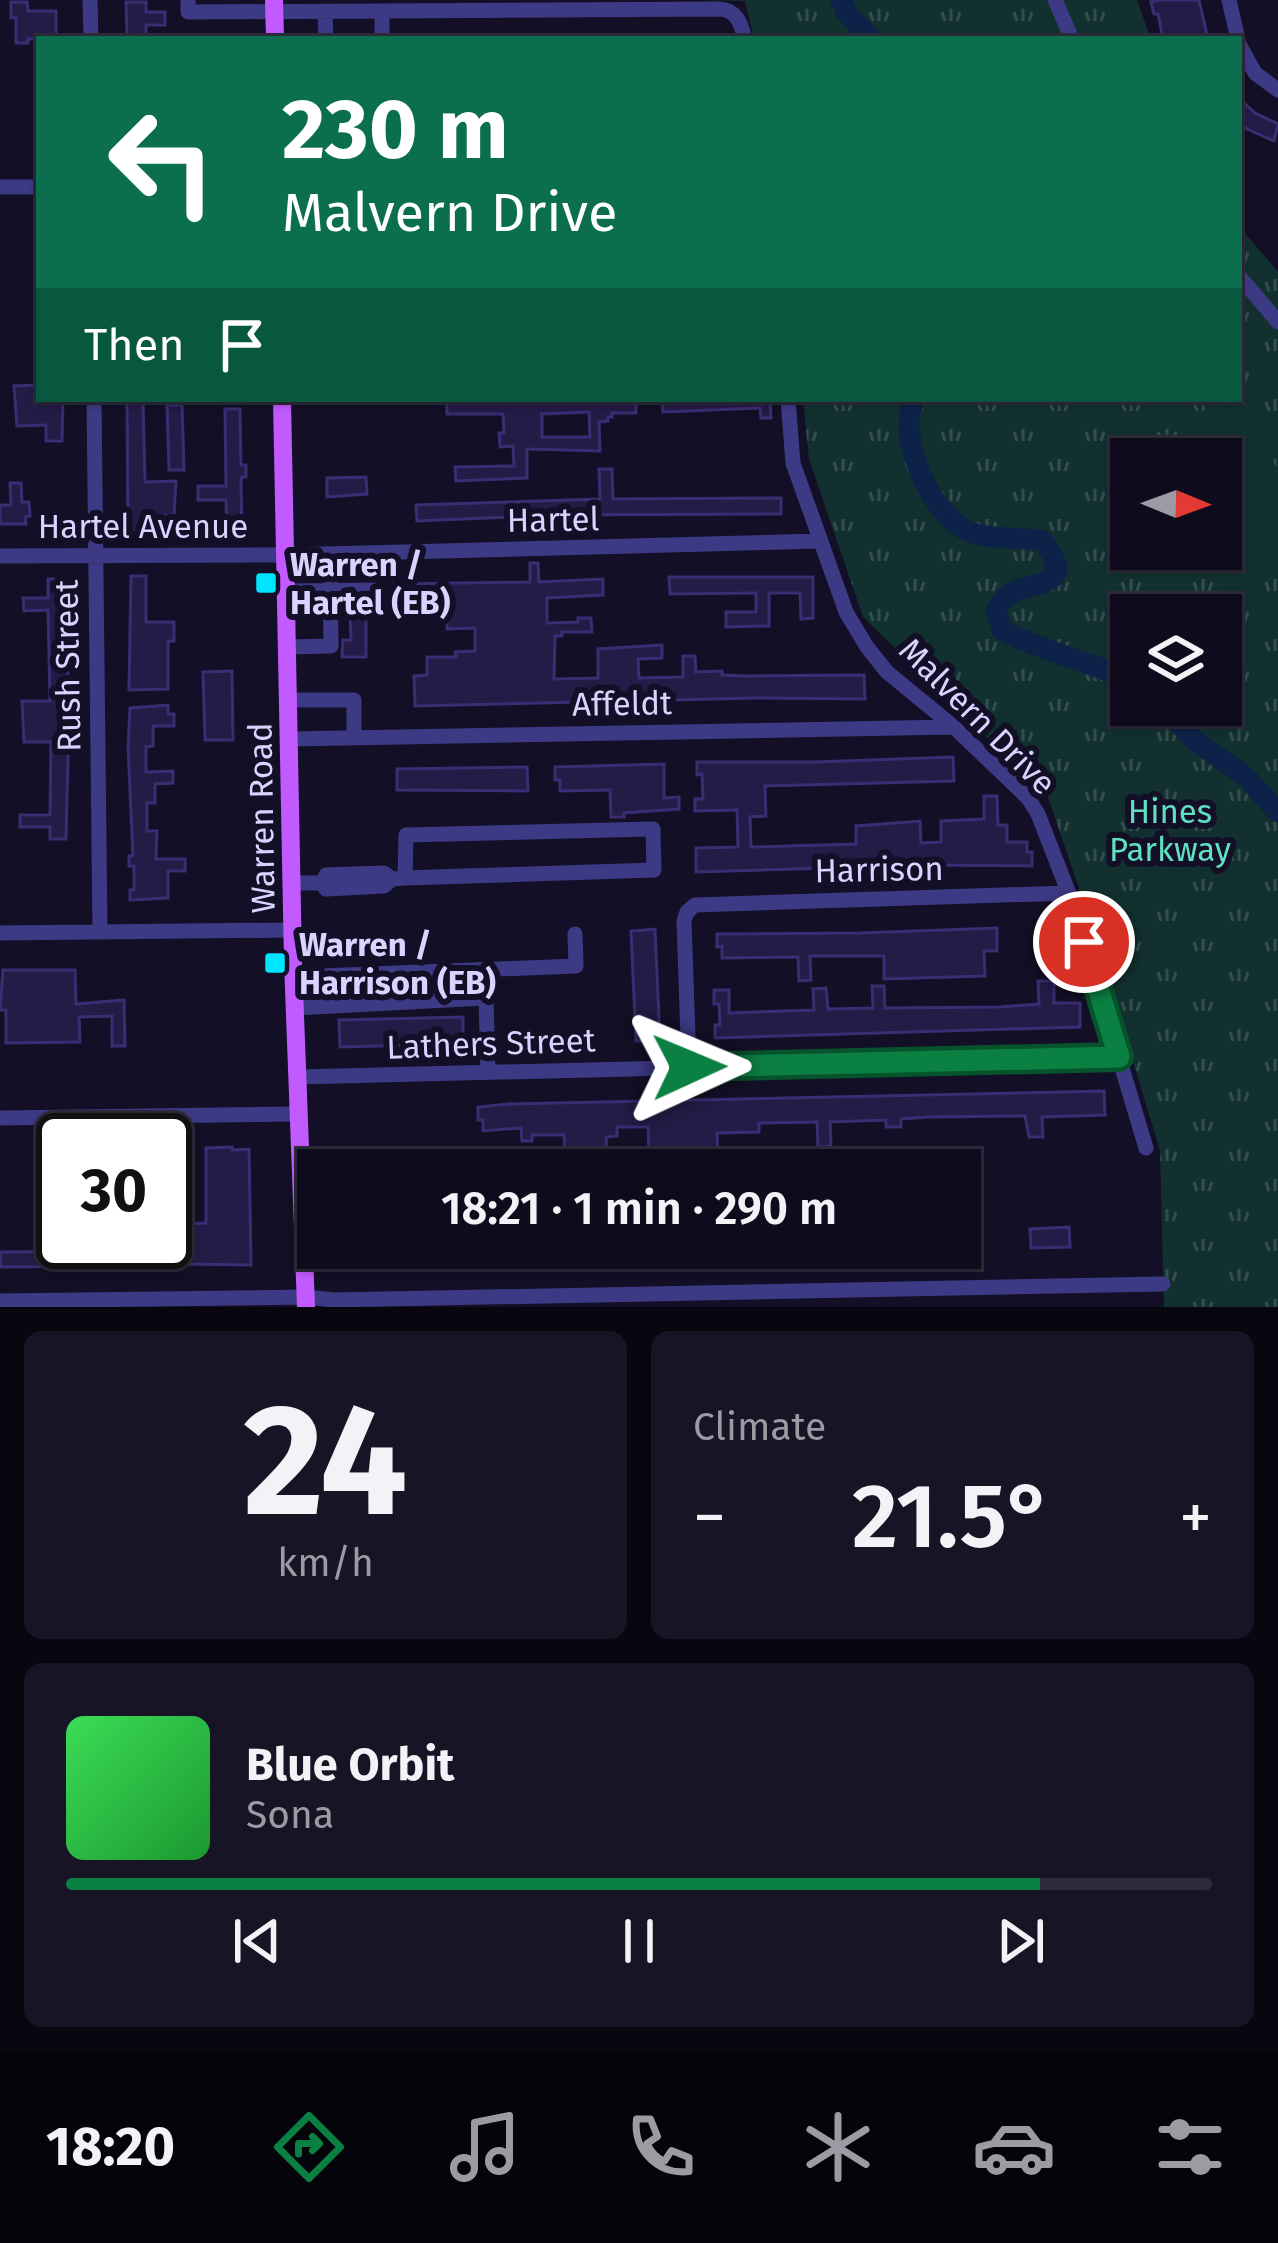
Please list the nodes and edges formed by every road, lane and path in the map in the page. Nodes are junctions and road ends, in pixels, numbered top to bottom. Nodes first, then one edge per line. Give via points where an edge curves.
1 (90, 0) edge
2 (188, 0) edge
3 (1055, 0) edge
4 (1229, 0) edge
5 (274, 7) edge
6 (382, 12) junction
7 (325, 13) junction
8 (91, 36) edge
9 (326, 36) edge
10 (382, 36) edge
11 (744, 36) edge
12 (1071, 36) edge
13 (1237, 36) edge
14 (1242, 49) edge
15 (1278, 90) edge
16 (0, 188) edge
17 (36, 188) edge
18 (1242, 280) edge
19 (1278, 322) edge
20 (94, 402) edge
21 (282, 402) edge
22 (788, 402) edge
23 (821, 541) junction
24 (330, 554) junction
25 (96, 555) junction
26 (286, 555) junction
27 (0, 556) edge
28 (330, 590) junction
29 (373, 590) dead end
30 (286, 591) junction
31 (288, 647) junction
32 (289, 700) junction
33 (954, 728) junction
34 (354, 738) junction
35 (290, 739) junction
36 (398, 878) junction
37 (291, 884) junction
38 (1068, 893) junction
39 (292, 930) junction
40 (100, 932) junction
41 (0, 933) edge
42 (575, 934) dead end
43 (293, 977) junction
44 (295, 1008) junction
45 (1119, 1057) junction
46 (689, 1067) junction
47 (488, 1072) junction
48 (298, 1077) junction
49 (299, 1114) junction
50 (0, 1118) edge
51 (1146, 1148) dead end
52 (1162, 1284) dead end
53 (809, 1299) edge
54 (0, 1301) edge
55 (306, 1302) edge

1 - 8 street
2 - 5 street via 188,12
3 - 12 street
4 - 13 street
5 - 7 street
6 - 7 street
6 - 10 street
6 - 11 street via 720,9 734,13
7 - 9 street
14 - 15 street
16 - 17 street
18 - 19 street
20 - 25 street, Rush Street
21 - 26 main road, Warren Road
22 - 23 street, Malvern Drive via 793,463
23 - 24 street, Hartel
23 - 33 street, Malvern Drive via 867,647
24 - 26 street, Hartel
24 - 28 street
25 - 26 street, Hartel Avenue
25 - 27 street, Hartel Avenue
25 - 40 street, Rush Street
26 - 30 main road, Warren Road
28 - 29 street
28 - 30 street
28 - 31 street via 331,646
30 - 31 main road, Warren Road
31 - 32 main road, Warren Road
32 - 34 street via 354,700
32 - 35 main road, Warren Road
33 - 34 street, Affeldt
33 - 38 street, Malvern Drive via 1028,798
34 - 35 street, Affeldt
35 - 37 main road, Warren Road
36 - 36 street via 654,870 653,829 406,835
36 - 37 street via 326,875 322,883
37 - 39 main road, Warren Road
38 - 45 street, Malvern Drive
38 - 46 street, Harrison via 691,907 684,921
39 - 40 street
39 - 43 main road, Warren Road
40 - 41 street
42 - 43 street via 576,966
43 - 44 main road, Warren Road
44 - 47 street via 486,998
44 - 48 main road, Warren Road
45 - 46 street, Lathers Street
45 - 51 street, Malvern Drive
46 - 47 street, Lathers Street
47 - 48 street, Lathers Street
48 - 49 main road, Warren Road
49 - 50 street
49 - 55 main road, Warren Road
52 - 53 street
53 - 55 street
54 - 55 street

